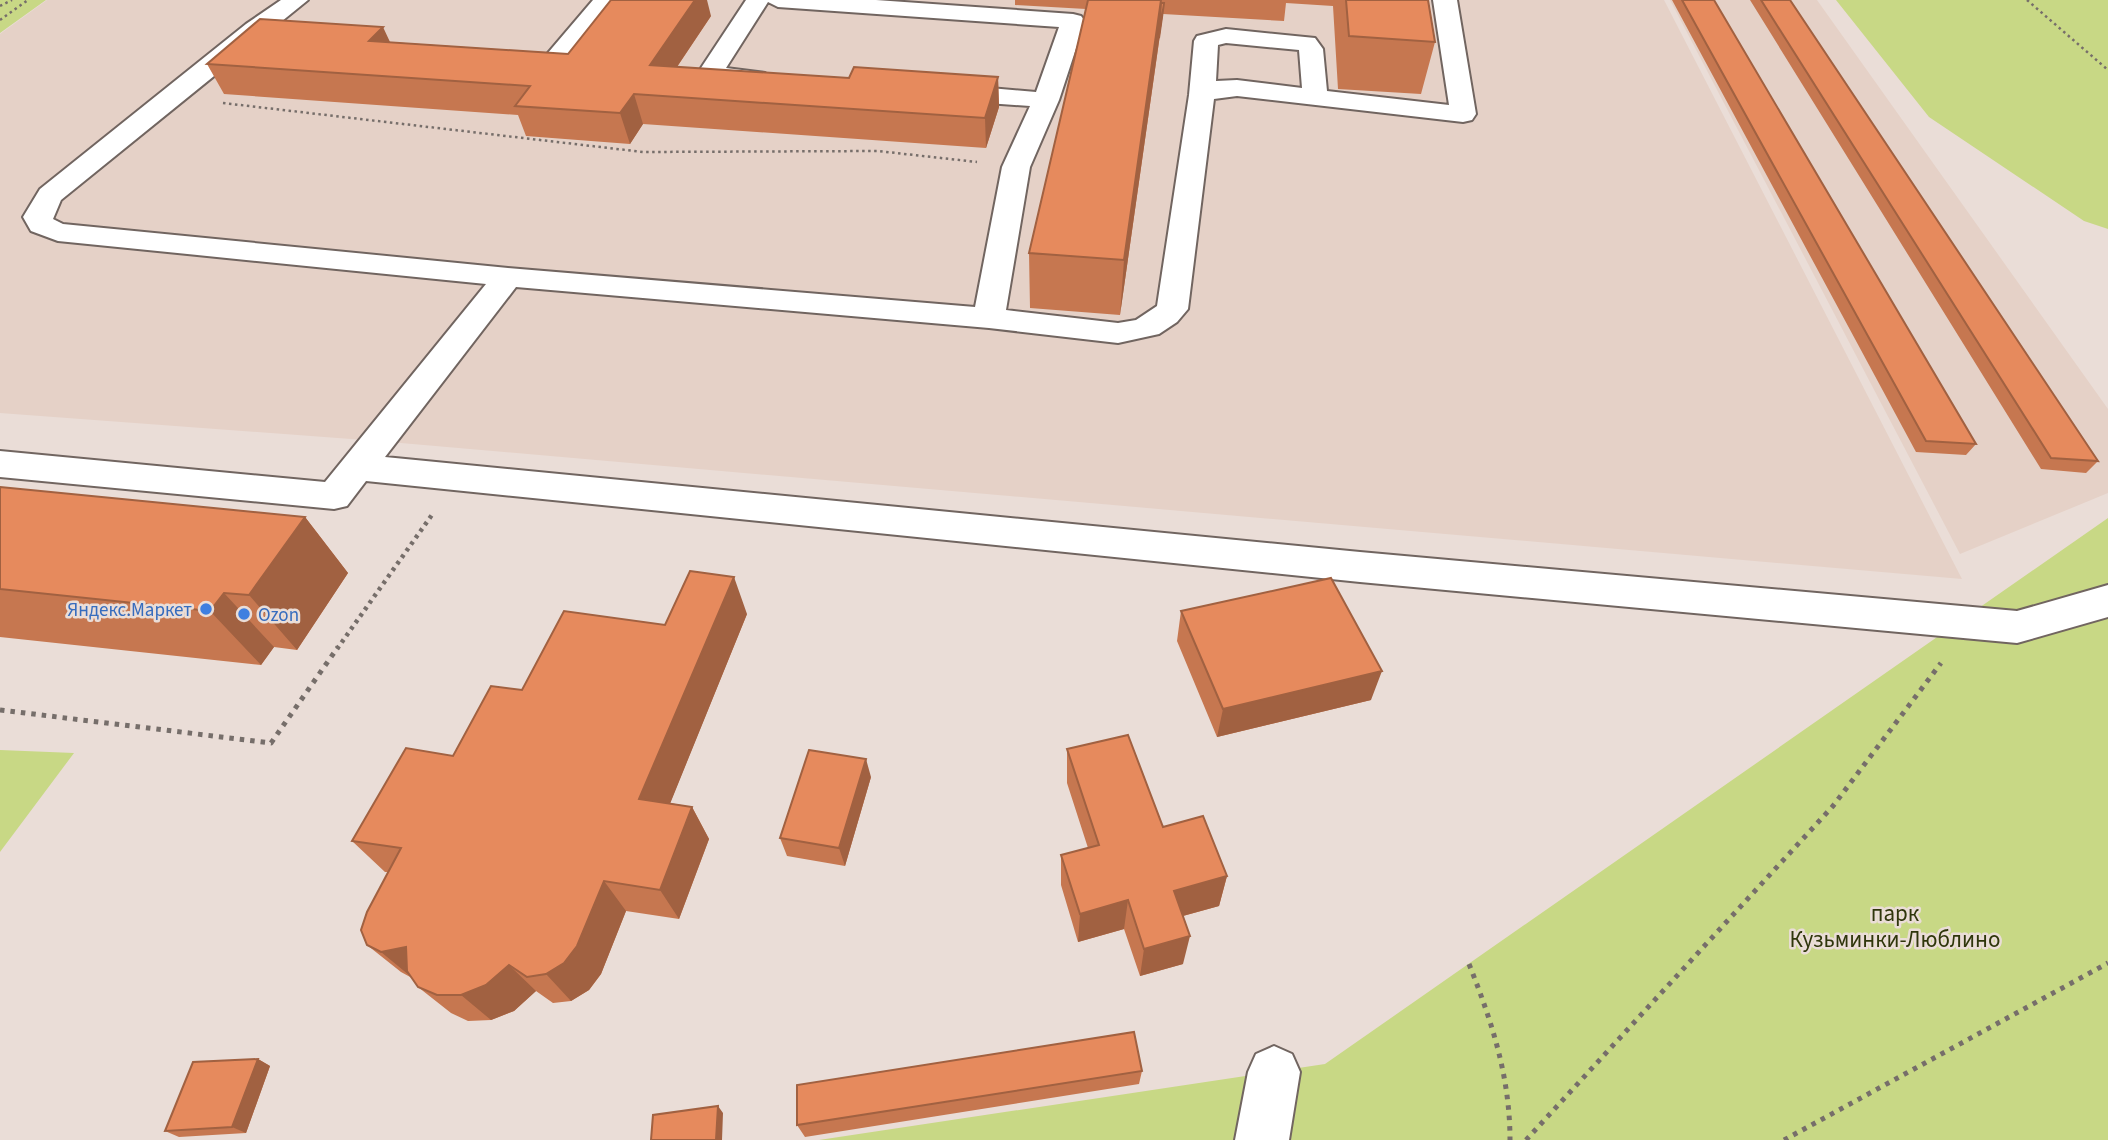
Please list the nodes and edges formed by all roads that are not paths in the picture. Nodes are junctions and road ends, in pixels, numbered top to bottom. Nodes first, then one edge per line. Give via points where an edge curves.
1 (296, 0) edge
2 (605, 0) edge
3 (758, 0) edge
4 (778, 0) edge
5 (1445, 0) edge
6 (811, 1) edge
7 (987, 7) edge
8 (254, 29) junction
9 (295, 34) edge
10 (485, 54) edge
11 (777, 79) edge
12 (925, 91) edge
13 (1202, 95) junction
14 (1315, 97) junction
15 (1046, 100) junction
16 (508, 277) junction
17 (989, 318) junction
18 (0, 464) edge
19 (357, 467) junction
20 (2108, 601) edge
21 (1274, 1072) dead end
22 (1262, 1140) edge

1 - 8 lane
2 - 10 lane via 553,62
3 - 11 lane via 710,74
4 - 6 lane
5 - 14 lane via 1463,114
6 - 7 lane
7 - 15 lane via 1073,21
8 - 9 lane
8 - 16 lane via 50,195 37,217 41,225 58,232
12 - 15 lane
13 - 14 lane via 1214,89 1237,88
13 - 14 lane via 1206,41 1226,36 1306,43 1311,49
13 - 17 lane via 1172,309 1158,324 1118,333
15 - 17 lane via 1016,167
16 - 17 lane
16 - 19 lane
18 - 19 lane via 334,496
19 - 20 lane via 1346,566 2017,627
21 - 22 lane

